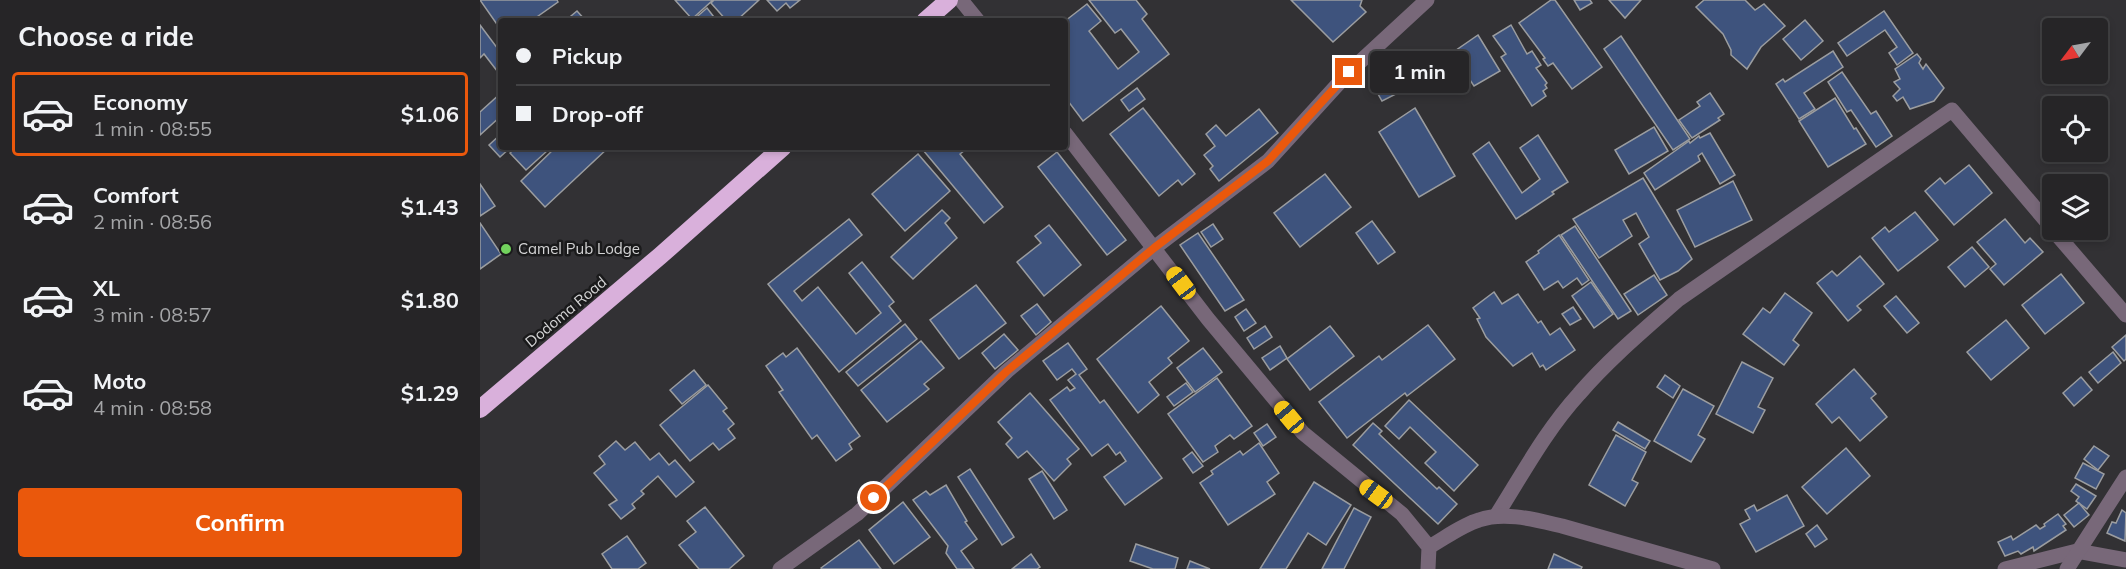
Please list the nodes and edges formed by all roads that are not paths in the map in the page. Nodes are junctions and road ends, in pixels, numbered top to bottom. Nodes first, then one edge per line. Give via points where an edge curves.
1 (949, 0) edge
2 (961, 0) edge
3 (1427, 0) edge
4 (928, 18) edge
5 (976, 18) edge
6 (1068, 137) edge
7 (780, 150) edge
8 (2042, 216) edge
9 (2062, 240) edge
10 (1154, 248) junction
11 (2126, 315) edge
12 (480, 409) edge
13 (2126, 477) edge
14 (1496, 516) junction
15 (1429, 547) junction
16 (2077, 551) junction
17 (2126, 560) edge
18 (780, 569) edge
19 (1428, 569) edge
20 (1713, 569) edge
21 (2005, 569) edge
22 (2067, 569) edge

1 - 4 highway
2 - 5 street
3 - 10 street via 1349,72 1268,161
6 - 10 street
7 - 12 highway, Dodoma Road
8 - 14 street via 1952,110 1679,299 1645,329 1571,403
9 - 11 street
10 - 15 street via 1302,433 1402,514
10 - 18 street via 1007,371 857,514
13 - 16 street
14 - 15 street via 1477,520
14 - 20 street via 1562,526
15 - 19 street
16 - 17 street
16 - 21 street
16 - 22 street

